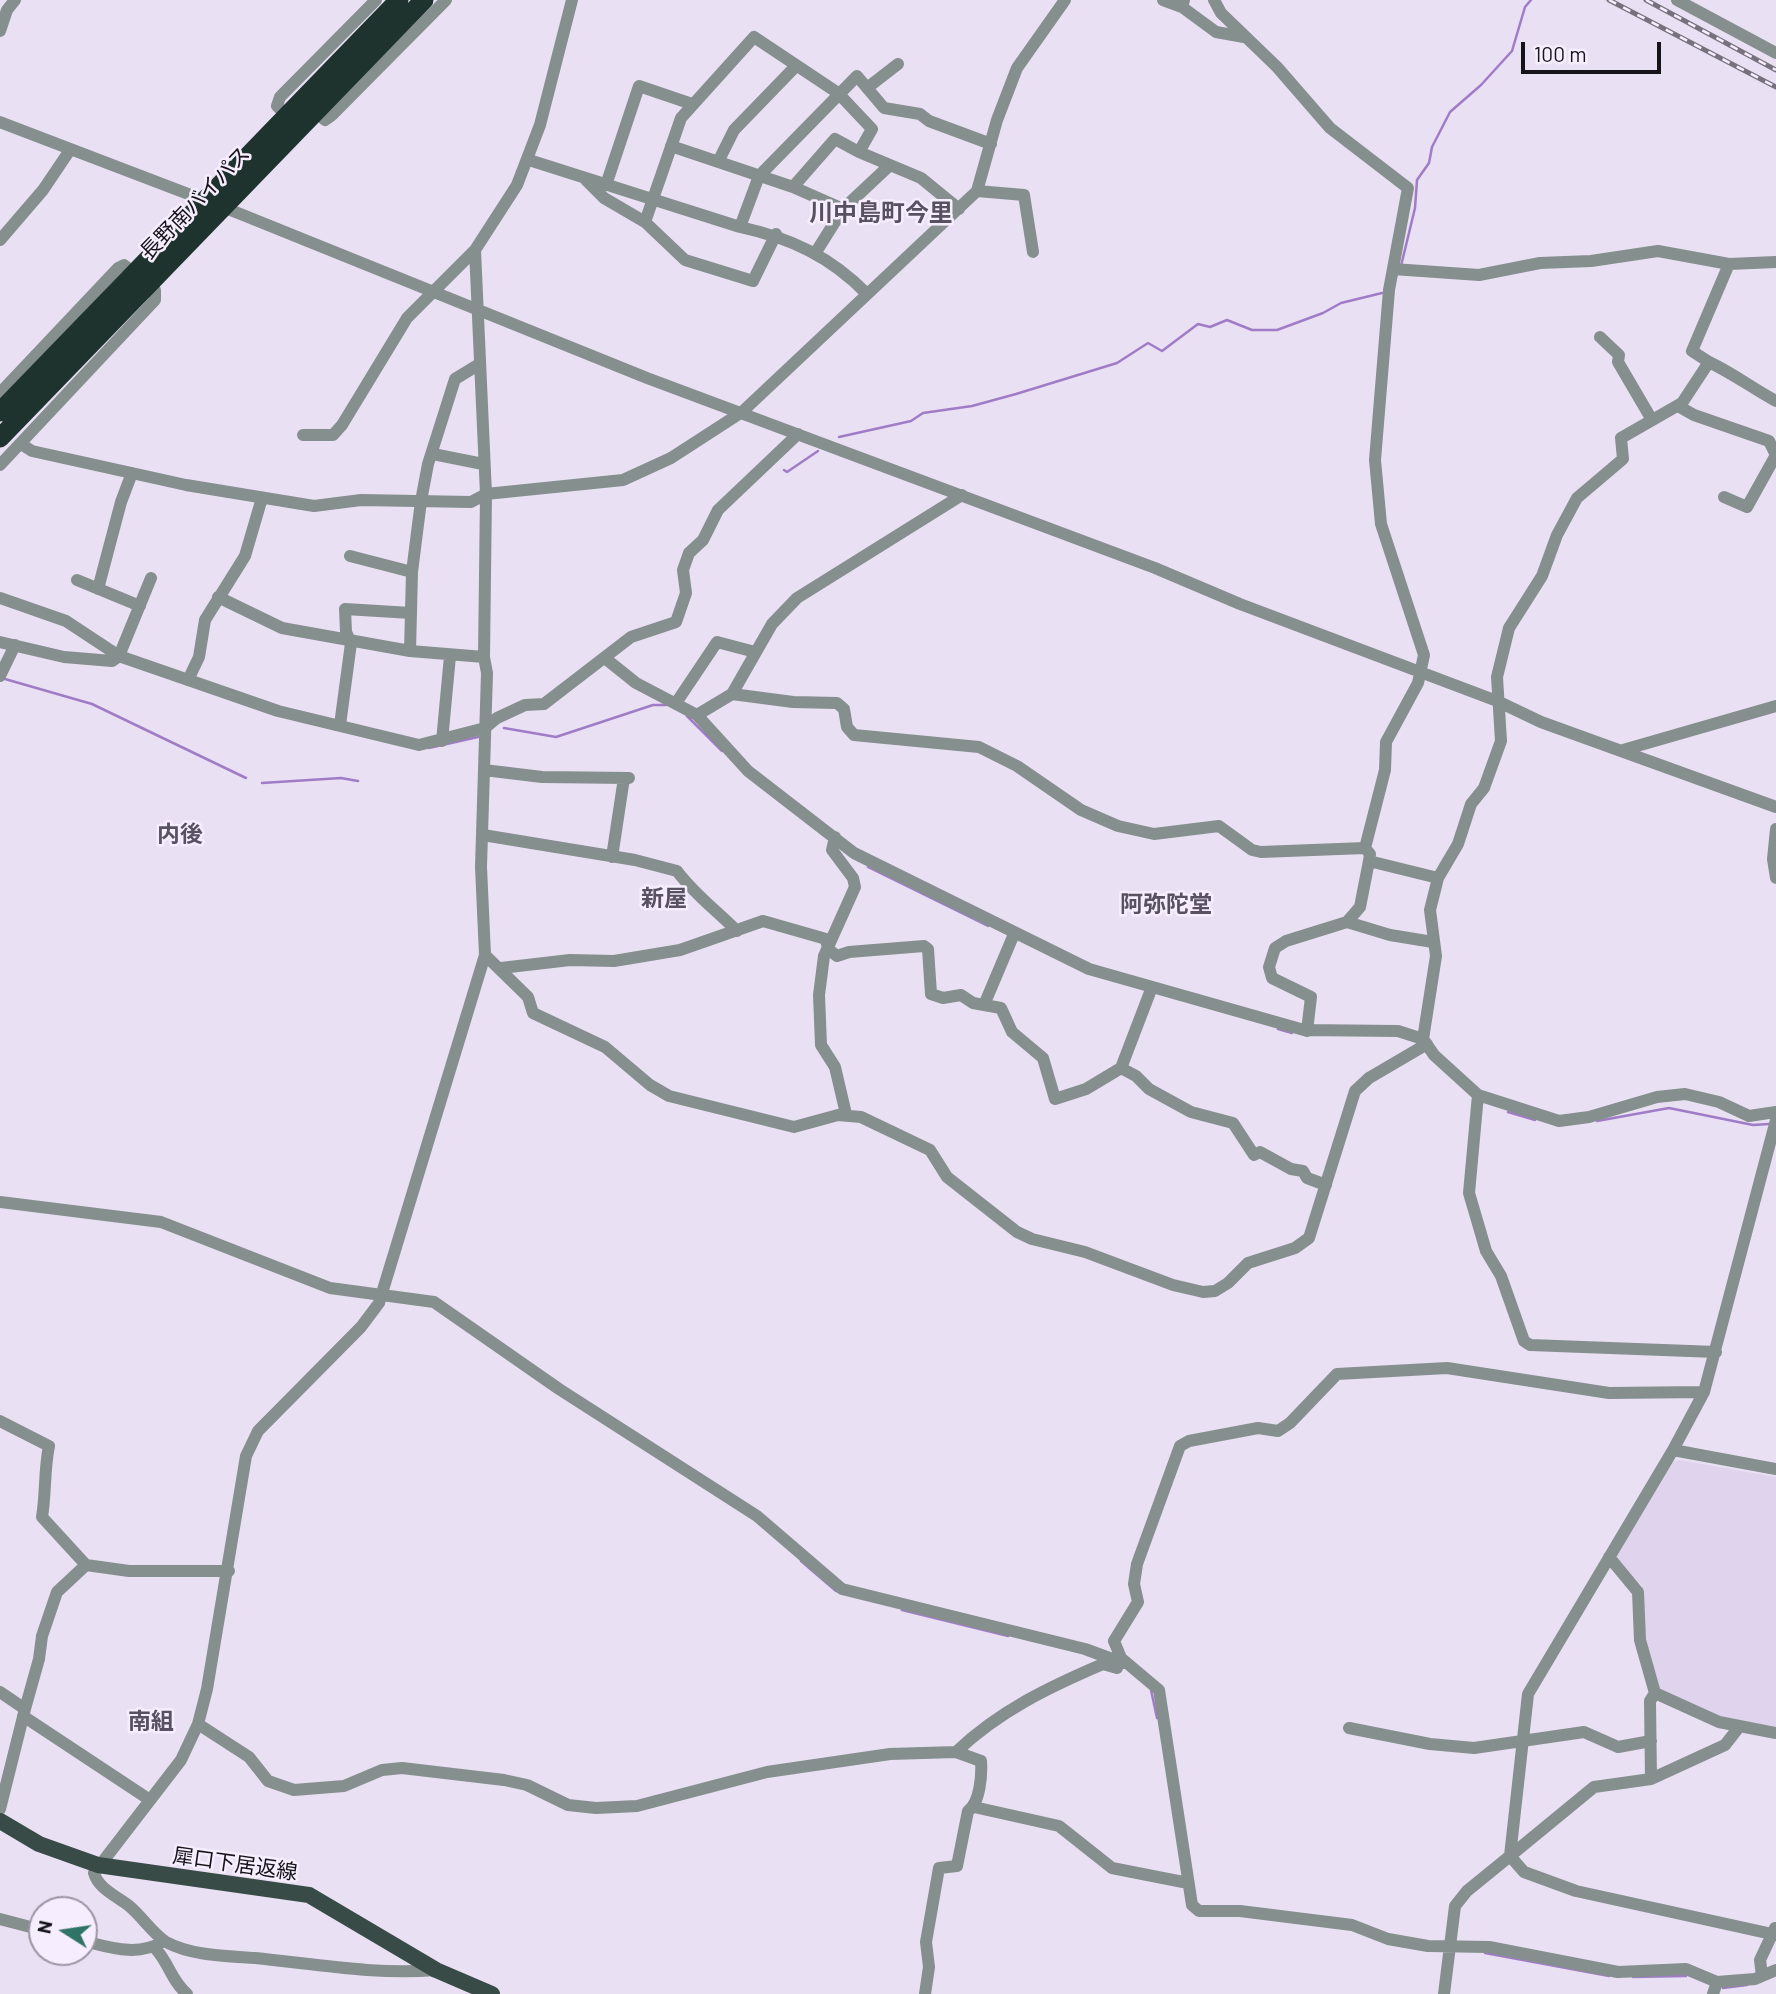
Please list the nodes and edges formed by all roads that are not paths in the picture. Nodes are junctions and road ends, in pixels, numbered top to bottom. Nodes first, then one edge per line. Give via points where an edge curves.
1 (15, 0) edge
2 (376, 0) edge
3 (399, 0) edge
4 (424, 0) edge
5 (446, 0) edge
6 (572, 0) edge
7 (1065, 0) edge
8 (1163, 0) edge
9 (1214, 0) edge
10 (1677, 0) edge
11 (1183, 3) edge
12 (0, 31) edge
13 (1244, 37) junction
14 (1776, 53) edge
15 (898, 64) dead end
16 (795, 67) junction
17 (867, 88) junction
18 (838, 93) junction
19 (692, 104) junction
20 (316, 112) junction
21 (286, 116) junction
22 (0, 122) edge
23 (991, 144) junction
24 (671, 146) junction
25 (70, 150) junction
26 (859, 152) junction
27 (528, 160) junction
28 (718, 162) junction
29 (890, 165) junction
30 (759, 176) junction
31 (583, 177) junction
32 (606, 185) junction
33 (793, 187) junction
34 (976, 191) junction
35 (651, 199) junction
36 (214, 205) junction
37 (959, 208) junction
38 (843, 209) junction
39 (645, 222) junction
40 (740, 227) junction
41 (776, 234) junction
42 (0, 240) edge
43 (475, 250) junction
44 (1033, 252) dead end
45 (816, 253) junction
46 (1776, 262) edge
47 (1729, 264) junction
48 (1393, 269) junction
49 (142, 279) junction
50 (432, 290) junction
51 (867, 294) junction
52 (478, 309) junction
53 (1600, 337) dead end
54 (1709, 362) junction
55 (478, 365) junction
56 (0, 393) edge
57 (1776, 401) edge
58 (1678, 405) junction
59 (742, 411) junction
60 (0, 412) edge
61 (1653, 420) junction
62 (798, 434) junction
63 (303, 435) dead end
64 (1772, 437) edge
65 (0, 438) edge
66 (21, 444) junction
67 (433, 454) junction
68 (483, 464) junction
69 (0, 466) edge
70 (132, 473) junction
71 (485, 494) junction
72 (962, 495) junction
73 (1724, 497) dead end
74 (262, 498) junction
75 (421, 501) junction
76 (349, 555) dead end
77 (412, 572) junction
78 (151, 578) dead end
79 (77, 580) dead end
80 (98, 589) junction
81 (218, 597) junction
82 (0, 598) edge
83 (140, 606) junction
84 (411, 613) junction
85 (0, 642) edge
86 (351, 643) junction
87 (15, 645) junction
88 (410, 651) junction
89 (755, 652) junction
90 (119, 656) junction
91 (450, 656) junction
92 (484, 657) junction
93 (606, 659) junction
94 (1422, 673) junction
95 (0, 676) edge
96 (188, 680) junction
97 (732, 694) junction
98 (1497, 701) junction
99 (676, 703) junction
100 (1776, 706) edge
101 (697, 715) junction
102 (340, 725) junction
103 (485, 728) junction
104 (442, 740) junction
105 (1623, 750) junction
106 (484, 770) junction
107 (1776, 807) edge
108 (1776, 829) edge
109 (483, 835) junction
110 (835, 837) junction
111 (1365, 848) junction
112 (612, 857) junction
113 (1369, 861) junction
114 (1438, 878) junction
115 (1776, 878) edge
116 (1347, 922) junction
117 (737, 931) junction
118 (1014, 934) junction
119 (1433, 942) junction
120 (828, 949) junction
121 (485, 955) junction
122 (501, 968) junction
123 (1152, 987) junction
124 (984, 1005) junction
125 (1307, 1031) junction
126 (1425, 1042) junction
127 (1121, 1068) junction
128 (1478, 1095) junction
129 (1776, 1112) edge
130 (846, 1114) junction
131 (1776, 1120) edge
132 (1326, 1185) junction
133 (0, 1202) edge
134 (380, 1298) junction
135 (1716, 1352) junction
136 (1704, 1392) junction
137 (0, 1421) edge
138 (1673, 1450) junction
139 (1776, 1469) edge
140 (1609, 1557) junction
141 (86, 1565) junction
142 (229, 1571) junction
143 (1133, 1667) junction
144 (0, 1692) edge
145 (1655, 1693) junction
146 (24, 1713) junction
147 (198, 1724) junction
148 (1739, 1727) junction
149 (1349, 1728) dead end
150 (1776, 1733) edge
151 (1522, 1741) junction
152 (1651, 1741) junction
153 (956, 1752) junction
154 (1651, 1779) junction
155 (150, 1800) junction
156 (974, 1807) junction
157 (0, 1809) edge
158 (0, 1821) edge
159 (1510, 1856) junction
160 (98, 1865) junction
161 (1185, 1883) junction
162 (0, 1919) edge
163 (28, 1926) edge
164 (1775, 1932) edge
165 (98, 1944) edge
166 (159, 1944) junction
167 (1448, 1946) junction
168 (436, 1970) junction
169 (1776, 1970) edge
170 (1762, 1976) junction
171 (1715, 1988) edge
172 (485, 1993) edge
173 (187, 1994) edge
174 (925, 1994) edge
175 (1444, 1994) edge

1 - 12 street
2 - 21 street via 280,97 277,106
3 - 21 highway, 長野南バイパス
4 - 20 highway, 長野南バイパス
5 - 20 street via 332,115 325,120
6 - 27 street
7 - 23 street via 1017,68
8 - 11 street
9 - 13 street
10 - 14 street
11 - 13 street via 1216,32
13 - 48 street via 1278,67 1330,128 1408,188
15 - 17 street
16 - 18 street
16 - 19 street via 754,37
16 - 28 street via 734,130
17 - 18 street via 857,76
17 - 23 street via 884,108 920,114
18 - 26 street via 872,129
18 - 30 street
19 - 24 street via 681,118
19 - 32 street via 639,86
20 - 36 highway, 長野南バイパス
21 - 36 highway, 長野南バイパス
22 - 25 street
23 - 34 street
24 - 28 street
24 - 35 street
25 - 36 street
25 - 42 street
26 - 29 street
26 - 33 street via 835,139
27 - 31 street
27 - 43 street
28 - 30 street
29 - 37 street via 921,178
29 - 38 street
30 - 33 street
30 - 40 street
31 - 32 street
31 - 39 street via 604,198
32 - 35 street
33 - 38 street
34 - 37 street
34 - 44 street via 1024,195
35 - 39 street
35 - 40 street
36 - 49 highway, 長野南バイパス
36 - 50 street
37 - 51 street
38 - 45 street
39 - 41 street via 685,260 753,281
40 - 41 street
41 - 45 street
43 - 50 street
43 - 52 street
45 - 51 street
46 - 47 street
47 - 48 street via 1658,251 1540,263 1479,275
47 - 54 street via 1692,351
48 - 94 street via 1375,460 1378,505 1424,655
49 - 56 street via 124,265 118,268
49 - 60 highway, 長野南バイパス
49 - 65 highway, 長野南バイパス
49 - 66 street via 155,290 155,300
50 - 52 street
50 - 63 street via 407,318 342,425 333,435
51 - 59 street
52 - 55 street
52 - 59 street
53 - 61 street via 1619,355 1618,362
54 - 57 street
54 - 58 street
55 - 67 street via 455,379
55 - 68 street
58 - 61 street
58 - 64 street via 1694,415
59 - 62 street
59 - 71 street via 671,458 623,480
61 - 98 street via 1621,438 1623,459 1577,498 1542,576 1509,628 1497,677
62 - 72 street
62 - 93 street via 718,510 703,540 690,553 683,570 686,593 676,622 631,637
64 - 73 street via 1776,455 1747,507
66 - 69 street
66 - 70 street via 32,451
67 - 68 street
67 - 75 street
68 - 71 street
70 - 74 street
70 - 80 street
71 - 75 street via 471,502
71 - 92 street
72 - 89 street via 797,598 772,624
72 - 94 street
74 - 75 street via 314,506 361,500
74 - 81 street via 245,556
75 - 77 street
76 - 77 street
77 - 84 street
78 - 83 street
79 - 80 street
80 - 83 street
81 - 86 street via 282,628
81 - 96 street via 205,620 199,657
82 - 90 street via 66,621
83 - 90 street
84 - 86 street via 345,609
84 - 88 street
85 - 87 street
86 - 88 street
86 - 102 street
87 - 90 street via 64,657 112,661
87 - 95 street
88 - 91 street
89 - 97 street
89 - 99 street via 717,642
90 - 96 street
91 - 92 street
91 - 104 street
92 - 103 street
93 - 99 street via 636,683
93 - 103 street via 544,704 525,705
94 - 98 street
94 - 111 street via 1386,742 1385,769
96 - 102 street via 278,711
97 - 101 street
97 - 111 street via 837,703 854,735 979,747 1017,766 1081,810 1118,826 1154,834 1219,826 1261,852
98 - 105 street via 1541,722
98 - 114 street via 1501,741 1493,768 1471,804 1458,844
99 - 101 street
100 - 105 street
101 - 110 street via 748,771
102 - 104 street via 419,745
103 - 104 street
103 - 106 street
105 - 107 street
106 - 109 street
106 - 112 street via 542,777 626,778
108 - 115 street
109 - 112 street
109 - 121 street
110 - 118 street via 877,867
110 - 120 street via 832,850 855,887
111 - 113 street
112 - 117 street via 677,871 693,894
113 - 114 street
113 - 116 street via 1360,908
114 - 119 street via 1430,910
116 - 119 street
116 - 125 street via 1275,948 1269,967 1272,978 1311,997
117 - 120 street via 763,921 816,934 826,939
117 - 122 street via 691,947 614,961 570,960
118 - 123 street via 1089,969
118 - 124 street
119 - 126 street via 1436,956
120 - 124 street via 837,956 924,946 929,949 931,993 943,998 961,995
120 - 130 street via 820,971 818,1024
121 - 122 street
121 - 134 street
122 - 130 street via 528,997 533,1013 605,1047 669,1096 794,1127
123 - 125 street
123 - 127 street
124 - 127 street via 1001,1008 1012,1032 1038,1051 1055,1099 1086,1089
125 - 126 street via 1398,1031
126 - 128 street
126 - 132 street via 1355,1091
127 - 132 street via 1191,1112 1233,1123 1254,1155 1260,1152
128 - 129 street via 1559,1121 1685,1094 1749,1116
128 - 135 street via 1469,1193 1486,1251 1501,1276 1524,1341 1530,1345
130 - 132 street via 930,1150 947,1177 1017,1232 1203,1292 1228,1283 1248,1263 1295,1248 1309,1238
131 - 135 street
133 - 134 street via 162,1222 330,1288
134 - 142 street via 362,1327 258,1431 246,1456
134 - 143 street via 434,1302 757,1516 842,1589 1085,1649
135 - 136 street
136 - 138 street
136 - 143 street via 1609,1393 1447,1368 1356,1371 1337,1374 1278,1431 1258,1428 1183,1442 1137,1564 1134,1584 1138,1602 1114,1641 1121,1658
137 - 141 street via 49,1446 42,1517
138 - 139 street
138 - 140 street
140 - 145 street via 1638,1592 1640,1640
140 - 151 street via 1528,1694
141 - 142 street via 129,1571
141 - 146 street via 57,1592
142 - 147 street
143 - 153 street via 1131,1672 1103,1664 1046,1690 990,1721
143 - 161 street via 1159,1690
144 - 146 street
145 - 148 street
145 - 152 street via 1650,1701
146 - 155 street
146 - 157 street
147 - 153 street via 248,1757 268,1781 294,1790 344,1786 382,1770 402,1768 504,1780 527,1785 568,1805 596,1808 637,1806 767,1772 890,1754
147 - 155 street via 181,1760
148 - 150 street
148 - 154 street via 1725,1745
149 - 151 street via 1474,1748
151 - 152 street via 1584,1732 1618,1747
151 - 159 street
152 - 154 street
153 - 156 street via 981,1761 983,1776
154 - 159 street via 1594,1787
155 - 160 street
156 - 161 street via 1059,1826 1112,1868
156 - 174 street via 968,1811 957,1866 939,1868 926,1942
158 - 160 main road, 犀口下居返線 via 39,1844
159 - 164 street via 1524,1872 1576,1891
159 - 167 street via 1455,1906
160 - 166 street via 93,1873 96,1881 131,1908
160 - 168 main road, 犀口下居返線 via 309,1895
161 - 167 street via 1192,1905 1199,1911 1240,1911 1352,1925 1388,1939
162 - 163 street
164 - 170 street via 1760,1960
165 - 166 street via 136,1952
166 - 168 street via 229,1957 411,1972
166 - 173 street via 173,1981
167 - 171 street via 1489,1947 1618,1972 1686,1969
167 - 175 street
168 - 172 main road, 犀口下居返線
169 - 170 street
170 - 171 street

